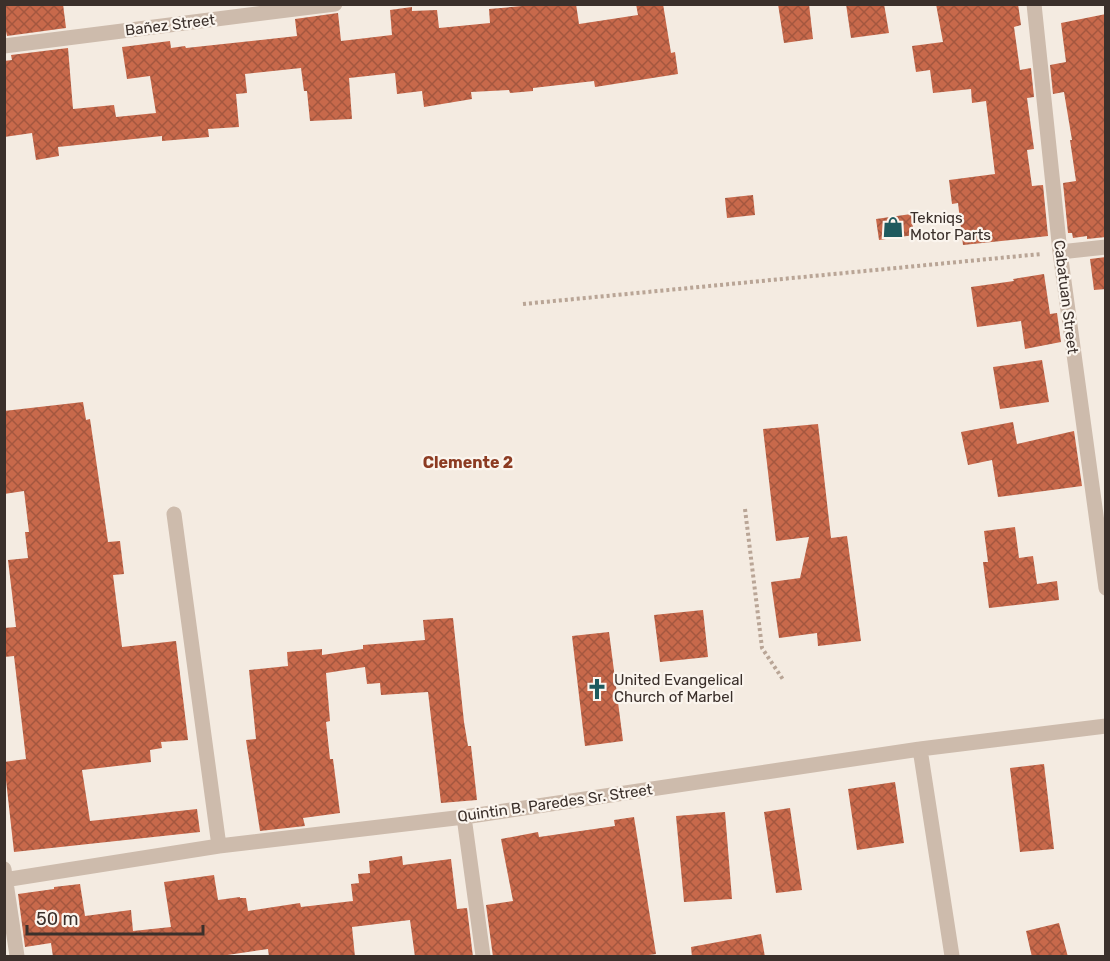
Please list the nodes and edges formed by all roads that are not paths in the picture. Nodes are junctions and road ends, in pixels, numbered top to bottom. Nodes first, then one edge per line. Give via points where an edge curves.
1 (335, 4) edge
2 (1034, 4) edge
3 (4, 46) edge
4 (1106, 247) edge
5 (1060, 252) junction
6 (174, 514) dead end
7 (1106, 588) edge
8 (1106, 726) edge
9 (920, 749) junction
10 (464, 817) junction
11 (219, 846) junction
12 (5, 876) edge
13 (17, 957) edge
14 (483, 957) edge
15 (952, 957) edge

1 - 3 street, Bañez Street
2 - 5 street, Cabatuan Street
4 - 5 street
5 - 7 street, Cabatuan Street
6 - 11 street
8 - 9 street, Quintin B. Paredes Sr. Street
9 - 10 street, Quintin B. Paredes Sr. Street
9 - 15 street
10 - 11 street, Quintin B. Paredes Sr. Street
10 - 14 street
11 - 12 street, Quintin B. Paredes Sr. Street
12 - 13 street

